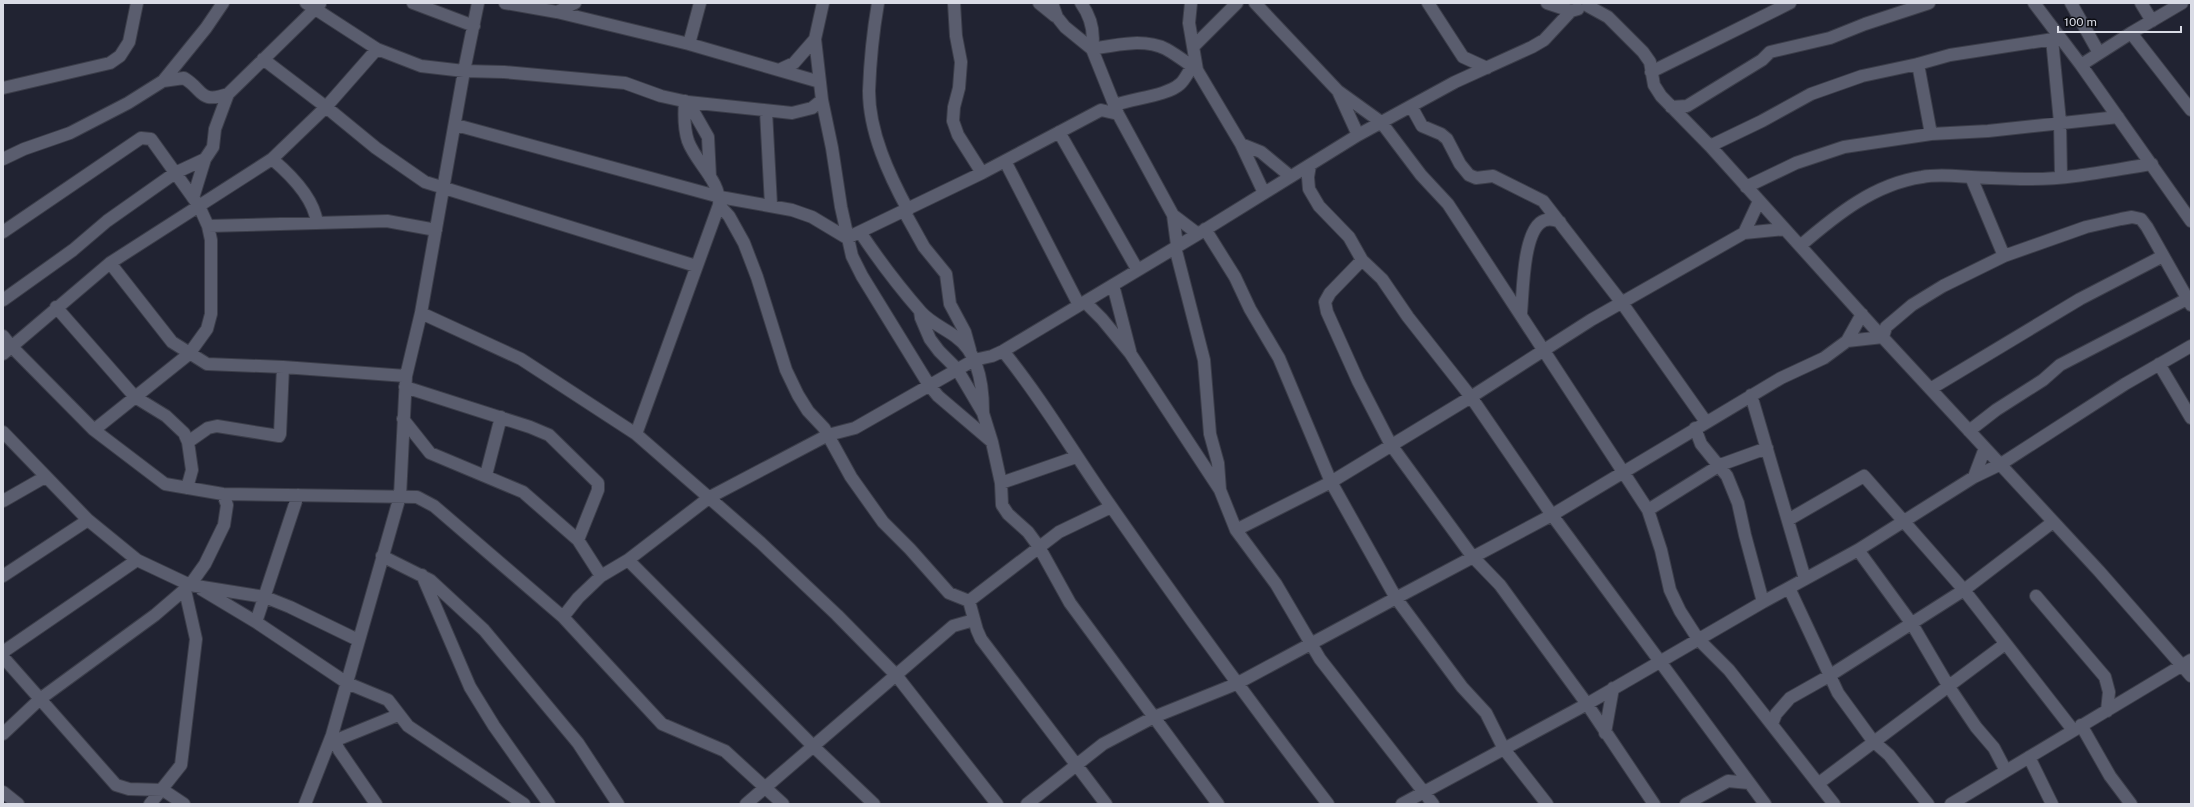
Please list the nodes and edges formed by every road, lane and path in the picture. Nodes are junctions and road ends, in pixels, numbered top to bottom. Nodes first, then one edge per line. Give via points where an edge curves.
1 (223, 3) edge
2 (413, 3) edge
3 (478, 3) edge
4 (505, 3) edge
5 (575, 3) edge
6 (700, 3) edge
7 (822, 3) edge
8 (878, 3) edge
9 (954, 3) edge
10 (1039, 3) edge
11 (1052, 3) edge
12 (1081, 3) edge
13 (1237, 3) edge
14 (1255, 3) edge
15 (1428, 3) edge
16 (1547, 3) edge
17 (1790, 3) edge
18 (1929, 3) edge
19 (2034, 3) edge
20 (2071, 3) edge
21 (2141, 3) edge
22 (2182, 3) edge
23 (139, 4) edge
24 (314, 5) edge
25 (1188, 5) edge
26 (1591, 5) edge
27 (536, 6) edge
28 (1557, 6) edge
29 (1571, 11) junction
30 (557, 12) junction
31 (1057, 17) junction
32 (2152, 21) junction
33 (474, 26) junction
34 (2131, 33) junction
35 (815, 39) junction
36 (2056, 39) junction
37 (689, 44) junction
38 (1193, 47) junction
39 (377, 49) junction
40 (1092, 49) junction
41 (2099, 53) junction
42 (263, 59) junction
43 (1918, 64) junction
44 (2081, 65) junction
45 (1195, 68) junction
46 (1486, 68) junction
47 (781, 69) junction
48 (464, 71) junction
49 (1651, 72) junction
50 (163, 81) junction
51 (820, 82) junction
52 (1106, 86) junction
53 (3, 88) edge
54 (1338, 91) junction
55 (228, 94) junction
56 (822, 100) junction
57 (687, 102) junction
58 (1411, 106) junction
59 (326, 107) junction
60 (1671, 107) junction
61 (1117, 109) junction
62 (1102, 110) junction
63 (2191, 110) edge
64 (766, 111) junction
65 (2118, 116) junction
66 (1381, 122) junction
67 (2060, 122) junction
68 (456, 125) junction
69 (1059, 132) junction
70 (1931, 134) junction
71 (1358, 135) junction
72 (1241, 144) junction
73 (1710, 146) junction
74 (205, 158) junction
75 (3, 159) edge
76 (272, 159) junction
77 (1006, 161) junction
78 (2152, 164) junction
79 (1310, 165) junction
80 (175, 173) junction
81 (982, 173) junction
82 (1290, 176) junction
83 (710, 177) junction
84 (1970, 177) junction
85 (2061, 177) junction
86 (1746, 187) junction
87 (444, 189) junction
88 (1264, 193) junction
89 (899, 194) junction
90 (720, 201) junction
91 (1759, 201) junction
92 (196, 202) junction
93 (920, 204) junction
94 (771, 205) junction
95 (906, 211) junction
96 (1173, 215) junction
97 (2191, 221) edge
98 (1560, 222) junction
99 (317, 223) junction
100 (208, 226) junction
101 (1784, 229) junction
102 (436, 230) junction
103 (3, 232) edge
104 (860, 232) junction
105 (1202, 232) junction
106 (1744, 233) junction
107 (847, 238) junction
108 (1176, 246) junction
109 (1800, 246) junction
110 (2004, 256) junction
111 (2163, 256) junction
112 (1362, 260) junction
113 (110, 263) junction
114 (696, 266) junction
115 (1138, 269) junction
116 (1113, 285) junction
117 (3, 300) edge
118 (2189, 302) edge
119 (1622, 303) junction
120 (1082, 304) junction
121 (56, 307) junction
122 (920, 311) junction
123 (421, 313) junction
124 (1521, 313) junction
125 (1862, 314) junction
126 (3, 336) edge
127 (1883, 337) junction
128 (1847, 341) junction
129 (2191, 346) edge
130 (7, 350) edge
131 (1004, 351) junction
132 (1543, 351) junction
133 (1130, 353) junction
134 (189, 354) junction
135 (972, 357) junction
136 (2160, 364) junction
137 (283, 367) junction
138 (957, 369) junction
139 (405, 381) junction
140 (929, 385) junction
141 (1932, 388) junction
142 (1751, 395) junction
143 (135, 397) junction
144 (1471, 397) junction
145 (983, 413) junction
146 (501, 417) junction
147 (2191, 418) edge
148 (404, 419) junction
149 (1706, 422) junction
150 (1695, 428) junction
151 (94, 430) junction
152 (1969, 431) junction
153 (3, 432) edge
154 (636, 434) junction
155 (828, 435) junction
156 (188, 442) junction
157 (992, 442) junction
158 (1391, 445) junction
159 (1767, 448) junction
160 (1986, 448) junction
161 (1076, 456) junction
162 (2001, 464) junction
163 (1720, 465) junction
164 (1622, 473) junction
165 (486, 475) junction
166 (45, 477) junction
167 (1974, 477) junction
168 (1331, 482) junction
169 (1001, 483) junction
170 (187, 488) junction
171 (1220, 490) junction
172 (223, 494) junction
173 (298, 495) junction
174 (400, 496) junction
175 (710, 497) junction
176 (3, 501) edge
177 (1111, 507) junction
178 (1648, 510) junction
179 (1552, 515) junction
180 (88, 520) junction
181 (1788, 520) junction
182 (1905, 522) junction
183 (2053, 522) junction
184 (1238, 526) junction
185 (578, 540) junction
186 (1039, 546) junction
187 (1858, 550) junction
188 (382, 556) junction
189 (1472, 556) junction
190 (137, 560) junction
191 (628, 560) junction
192 (422, 575) junction
193 (3, 576) edge
194 (601, 576) junction
195 (1805, 579) junction
196 (190, 587) junction
197 (1789, 588) junction
198 (1964, 590) junction
199 (2036, 596) dead end
200 (265, 597) junction
201 (1396, 598) junction
202 (969, 601) junction
203 (1763, 602) junction
204 (563, 617) junction
205 (974, 620) junction
206 (256, 622) junction
207 (1912, 624) junction
208 (1698, 639) junction
209 (358, 640) junction
210 (1310, 642) junction
211 (2005, 644) junction
212 (3, 652) edge
213 (1293, 652) junction
214 (1821, 656) junction
215 (3, 657) edge
216 (1320, 659) junction
217 (1659, 661) junction
218 (2186, 663) edge
219 (1845, 665) junction
220 (896, 675) junction
221 (1829, 676) junction
222 (2191, 676) edge
223 (347, 684) junction
224 (1236, 684) junction
225 (1949, 686) junction
226 (1613, 688) junction
227 (40, 699) junction
228 (1587, 704) junction
229 (2107, 711) junction
230 (398, 715) junction
231 (1154, 717) junction
232 (1772, 724) junction
233 (2077, 728) junction
234 (3, 734) edge
235 (1605, 734) junction
236 (333, 738) junction
237 (1873, 741) junction
238 (814, 747) junction
239 (1504, 749) junction
240 (2029, 757) junction
241 (1734, 762) junction
242 (1076, 764) junction
243 (2006, 771) junction
244 (1728, 781) junction
245 (1749, 783) junction
246 (1819, 783) junction
247 (766, 788) junction
248 (163, 790) junction
249 (3, 792) edge
250 (1425, 792) junction
251 (18, 804) edge
252 (150, 804) edge
253 (184, 804) edge
254 (305, 804) edge
255 (376, 804) edge
256 (524, 804) edge
257 (549, 804) edge
258 (618, 804) edge
259 (746, 804) edge
260 (783, 804) edge
261 (874, 804) edge
262 (997, 804) edge
263 (1027, 804) edge
264 (1106, 804) edge
265 (1218, 804) edge
266 (1328, 804) edge
267 (1402, 804) edge
268 (1433, 804) edge
269 (1547, 804) edge
270 (1654, 804) edge
271 (1686, 804) edge
272 (1765, 804) edge
273 (1834, 804) edge
274 (1928, 804) edge
275 (1951, 804) edge
276 (2052, 804) edge
277 (2131, 804) edge

1 - 50 street
2 - 33 street
3 - 33 street
4 - 27 street
5 - 30 street
6 - 37 street
7 - 35 street
8 - 89 street via 873,31 869,91 879,142
9 - 81 street via 961,62 953,121 958,135
10 - 31 street
11 - 31 street
12 - 40 street via 1091,20 1094,38
13 - 38 street
14 - 54 street
15 - 46 street via 1463,57
16 - 28 street
17 - 49 street
18 - 60 street via 1830,38 1770,52 1762,60 1687,106
19 - 36 street
20 - 41 street
21 - 32 street
22 - 32 street
23 - 53 street via 129,42 120,56 110,63
24 - 39 street
24 - 42 street
25 - 38 street
26 - 29 street
26 - 49 street via 1608,17 1643,52 1650,62
27 - 30 street
28 - 29 street
29 - 46 street via 1544,40
30 - 37 street
31 - 40 street
32 - 34 street
33 - 48 street
34 - 41 street
34 - 63 street
35 - 47 street via 794,63
35 - 51 street
36 - 43 street via 1950,55
36 - 44 street
36 - 67 street
37 - 47 street
38 - 45 street
39 - 48 street via 421,66
39 - 59 street
40 - 45 street via 1143,43 1165,49
40 - 52 street
41 - 44 street
42 - 55 street
42 - 59 street
43 - 70 street
43 - 73 street via 1862,76 1811,94 1762,122
44 - 65 street
45 - 61 street via 1180,84 1167,92 1134,98
45 - 72 street
46 - 58 street
47 - 51 street
48 - 57 street via 625,83
48 - 68 street
49 - 60 street via 1654,85
50 - 55 street via 184,78 200,94 210,98
50 - 75 street via 128,103 70,133 24,148
51 - 56 street
52 - 61 street
52 - 62 street
54 - 66 street
54 - 71 street
55 - 74 street via 215,129 213,147
56 - 64 street via 801,113
56 - 107 street
57 - 64 street
57 - 83 street via 708,137
57 - 83 street via 684,114 688,140
58 - 66 street
58 - 98 street via 1422,126 1447,139 1469,175 1476,178 1493,176 1539,198
59 - 76 street
59 - 87 street via 376,148 424,182
60 - 73 street
61 - 62 street
61 - 96 street
62 - 69 street
64 - 94 street
65 - 67 street
65 - 78 street
66 - 71 street
66 - 124 street via 1421,175 1448,204
67 - 70 street via 1988,131
67 - 85 street
68 - 87 street
68 - 90 street
69 - 77 street
69 - 115 street
70 - 86 street via 1844,146 1796,162
71 - 79 street
72 - 82 street via 1261,152
72 - 88 street
73 - 86 street
74 - 80 street
74 - 92 street
76 - 92 street
76 - 99 street via 285,170 309,200 316,212
77 - 81 street
77 - 120 street
78 - 85 street via 2086,176
78 - 97 street
79 - 82 street
79 - 112 street via 1309,189 1319,206 1349,237
80 - 92 street
80 - 103 street via 151,139 141,138
80 - 117 street via 107,220 73,250
81 - 93 street
82 - 88 street
83 - 90 street
84 - 85 street
84 - 109 street via 1923,176 1906,180 1845,208
84 - 110 street
86 - 91 street
87 - 102 street
87 - 114 street
88 - 105 street
89 - 93 street
89 - 95 street
90 - 94 street
90 - 114 street
90 - 155 street via 744,243 786,370 798,395
91 - 101 street
91 - 106 street
92 - 100 street
92 - 113 street
93 - 95 street
94 - 107 street via 812,217
95 - 104 street
95 - 135 street via 924,247 946,274 950,304 965,332
96 - 105 street
96 - 108 street
98 - 119 street
98 - 124 street via 1541,222 1533,232
99 - 100 street
99 - 102 street via 387,221
100 - 134 street via 211,240 211,314 206,328
101 - 106 street
101 - 109 street
102 - 123 street
104 - 107 street
104 - 122 street
105 - 108 street
105 - 168 street via 1235,277 1250,309 1279,358
106 - 119 street
107 - 140 street via 862,276
108 - 115 street
108 - 171 street via 1204,360 1210,434 1218,464
109 - 125 street
110 - 111 street via 2086,227 2132,217 2141,219
110 - 127 street via 1943,286 1912,305 1886,327
111 - 118 street
111 - 141 street via 2080,299
112 - 144 street via 1382,279 1408,317
112 - 158 street via 1330,293 1325,302 1327,312 1358,381
113 - 121 street
113 - 134 street via 172,342
114 - 154 street
115 - 116 street
116 - 120 street
116 - 133 street
118 - 152 street via 2060,366
119 - 132 street
119 - 149 street
120 - 131 street
120 - 133 street via 1102,319
121 - 130 street
121 - 143 street
122 - 135 street via 962,342
122 - 138 street via 930,339
123 - 139 street
123 - 154 street via 520,359
124 - 132 street
125 - 127 street
125 - 128 street
126 - 130 street
127 - 128 street
127 - 141 street
128 - 142 street via 1824,358
129 - 136 street
130 - 151 street
131 - 135 street via 992,356
131 - 161 street via 1032,387
132 - 144 street
132 - 164 street
133 - 171 street
134 - 137 street via 210,365
134 - 143 street
135 - 138 street
135 - 145 street via 981,382
136 - 147 street
136 - 162 street
137 - 139 street
137 - 156 street via 278,436 217,426 208,428
138 - 140 street
138 - 145 street
139 - 146 street
139 - 148 street
140 - 155 street via 855,428
140 - 157 street via 938,396
141 - 152 street
142 - 149 street
142 - 159 street
143 - 151 street
143 - 156 street via 166,416 184,434
144 - 158 street
144 - 179 street
145 - 157 street
146 - 165 street
146 - 185 street via 549,435 598,483 598,490
148 - 165 street via 430,453
148 - 174 street
149 - 150 street
150 - 163 street via 1702,444
150 - 164 street
151 - 170 street via 165,484
152 - 160 street
153 - 166 street
154 - 175 street
155 - 175 street
155 - 202 street via 851,477 883,522 949,593
156 - 170 street via 192,470
157 - 169 street
158 - 168 street
158 - 189 street
159 - 163 street
159 - 181 street
160 - 162 street
160 - 167 street
161 - 169 street
161 - 177 street
162 - 167 street
162 - 183 street
163 - 178 street
163 - 203 street via 1738,503
164 - 178 street
164 - 179 street
165 - 185 street via 523,492
166 - 176 street
166 - 180 street
167 - 182 street
168 - 184 street
168 - 201 street
169 - 186 street via 1002,505
170 - 172 street
171 - 184 street
172 - 173 street
172 - 196 street via 227,505 224,525 205,564
173 - 174 street
173 - 200 street
174 - 188 street
174 - 204 street via 417,497 434,506
175 - 191 street
175 - 220 street via 837,615
177 - 186 street via 1065,529
177 - 224 street
178 - 208 street via 1670,590
179 - 189 street
179 - 217 street
180 - 190 street
180 - 193 street
181 - 182 street via 1864,476
181 - 195 street
182 - 187 street
182 - 198 street
183 - 198 street
183 - 218 street
184 - 210 street
185 - 194 street
186 - 202 street
186 - 231 street via 1070,603
187 - 195 street
187 - 207 street
188 - 192 street
188 - 209 street
189 - 201 street
189 - 228 street via 1500,585
190 - 196 street
190 - 212 street
191 - 194 street
191 - 238 street
192 - 257 street via 470,687
192 - 258 street via 439,587 484,630 578,743
194 - 204 street
195 - 197 street
196 - 200 street
196 - 206 street
196 - 227 street
196 - 248 street via 196,639 185,739 181,768
197 - 203 street
197 - 214 street
198 - 207 street
198 - 211 street
199 - 229 street via 2106,677 2109,692
200 - 206 street
200 - 209 street
201 - 210 street
201 - 239 street via 1462,687 1486,713
202 - 205 street
203 - 208 street
204 - 247 street via 662,724 725,751
205 - 220 street via 953,626
205 - 242 street via 981,639
206 - 223 street
207 - 219 street
207 - 225 street
208 - 217 street
208 - 232 street via 1729,670
209 - 223 street
210 - 213 street
210 - 216 street
211 - 225 street
211 - 233 street
213 - 216 street
213 - 224 street
214 - 219 street
214 - 221 street
215 - 227 street
216 - 250 street
217 - 226 street
217 - 241 street
218 - 222 street
218 - 229 street
219 - 221 street
220 - 238 street
220 - 262 street
221 - 232 street via 1790,698 1776,714
221 - 237 street
223 - 230 street via 388,700
223 - 236 street
224 - 231 street
224 - 266 street
225 - 237 street
225 - 243 street via 1976,727 1994,748
226 - 228 street
226 - 235 street
227 - 234 street
227 - 248 street via 116,785 129,789
228 - 235 street
228 - 239 street
229 - 233 street
230 - 236 street
230 - 256 street via 408,726
231 - 242 street via 1103,744
231 - 265 street
232 - 246 street
233 - 240 street
233 - 277 street
235 - 270 street
236 - 254 street
236 - 255 street
237 - 246 street
237 - 274 street via 1889,755
238 - 247 street
238 - 261 street
239 - 250 street
239 - 269 street
240 - 243 street
240 - 276 street
241 - 244 street
241 - 245 street
242 - 263 street
242 - 264 street
243 - 275 street
244 - 245 street
244 - 271 street
245 - 272 street
246 - 273 street
247 - 259 street
247 - 260 street
248 - 252 street
248 - 253 street
249 - 251 street
250 - 267 street
250 - 268 street

